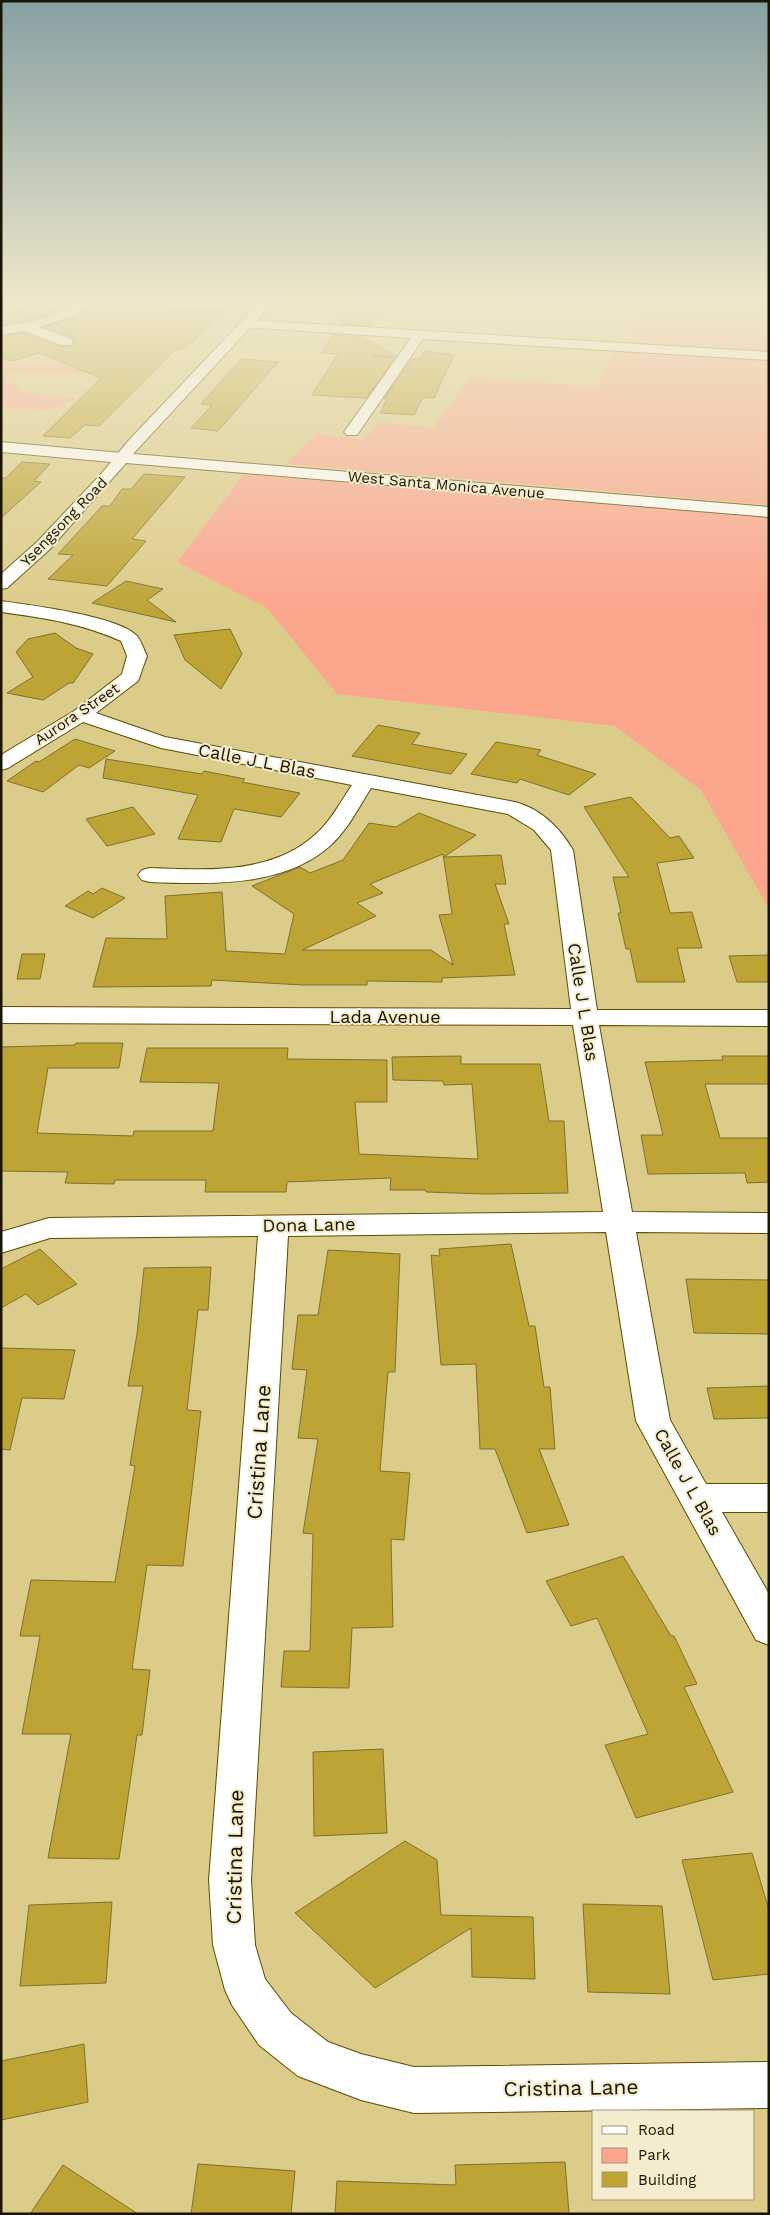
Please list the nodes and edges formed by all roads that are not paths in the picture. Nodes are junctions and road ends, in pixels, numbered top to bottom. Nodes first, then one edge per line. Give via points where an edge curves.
1 (171, 406) edge
2 (370, 406) edge
3 (352, 432) dead end
4 (1, 447) edge
5 (122, 458) junction
6 (769, 512) edge
7 (1, 584) edge
8 (1, 606) edge
9 (81, 715) junction
10 (1, 764) edge
11 (365, 782) junction
12 (150, 875) dead end
13 (1, 1015) edge
14 (585, 1018) junction
15 (769, 1018) edge
16 (620, 1222) junction
17 (769, 1223) edge
18 (274, 1225) junction
19 (1, 1242) edge
20 (698, 1498) junction
21 (769, 1498) edge
22 (769, 1629) edge
23 (769, 2086) edge

1 - 5 street, Ysengsong Road
2 - 3 street
4 - 5 street, West Santa Monica Avenue
5 - 6 street, West Santa Monica Avenue
5 - 7 street, Ysengsong Road via 43,546
8 - 9 street, Aurora Street via 102,625 129,638 138,656 131,676
9 - 10 street, Aurora Street
9 - 11 street, Calle J L Blas via 161,742
11 - 12 street via 324,840 296,859 250,874
11 - 14 street, Calle J L Blas via 515,809 553,834 562,850
13 - 14 street, Lada Avenue
14 - 15 street, Lada Avenue
14 - 16 street, Calle J L Blas
16 - 17 street, Dona Lane
16 - 18 street, Dona Lane
16 - 20 street, Calle J L Blas via 653,1421
18 - 19 street, Dona Lane via 49,1228
18 - 23 street, Cristina Lane via 230,1880 234,1945 247,1990 275,2029 314,2060 361,2077 414,2090
20 - 21 street
20 - 22 street, Calle J L Blas

